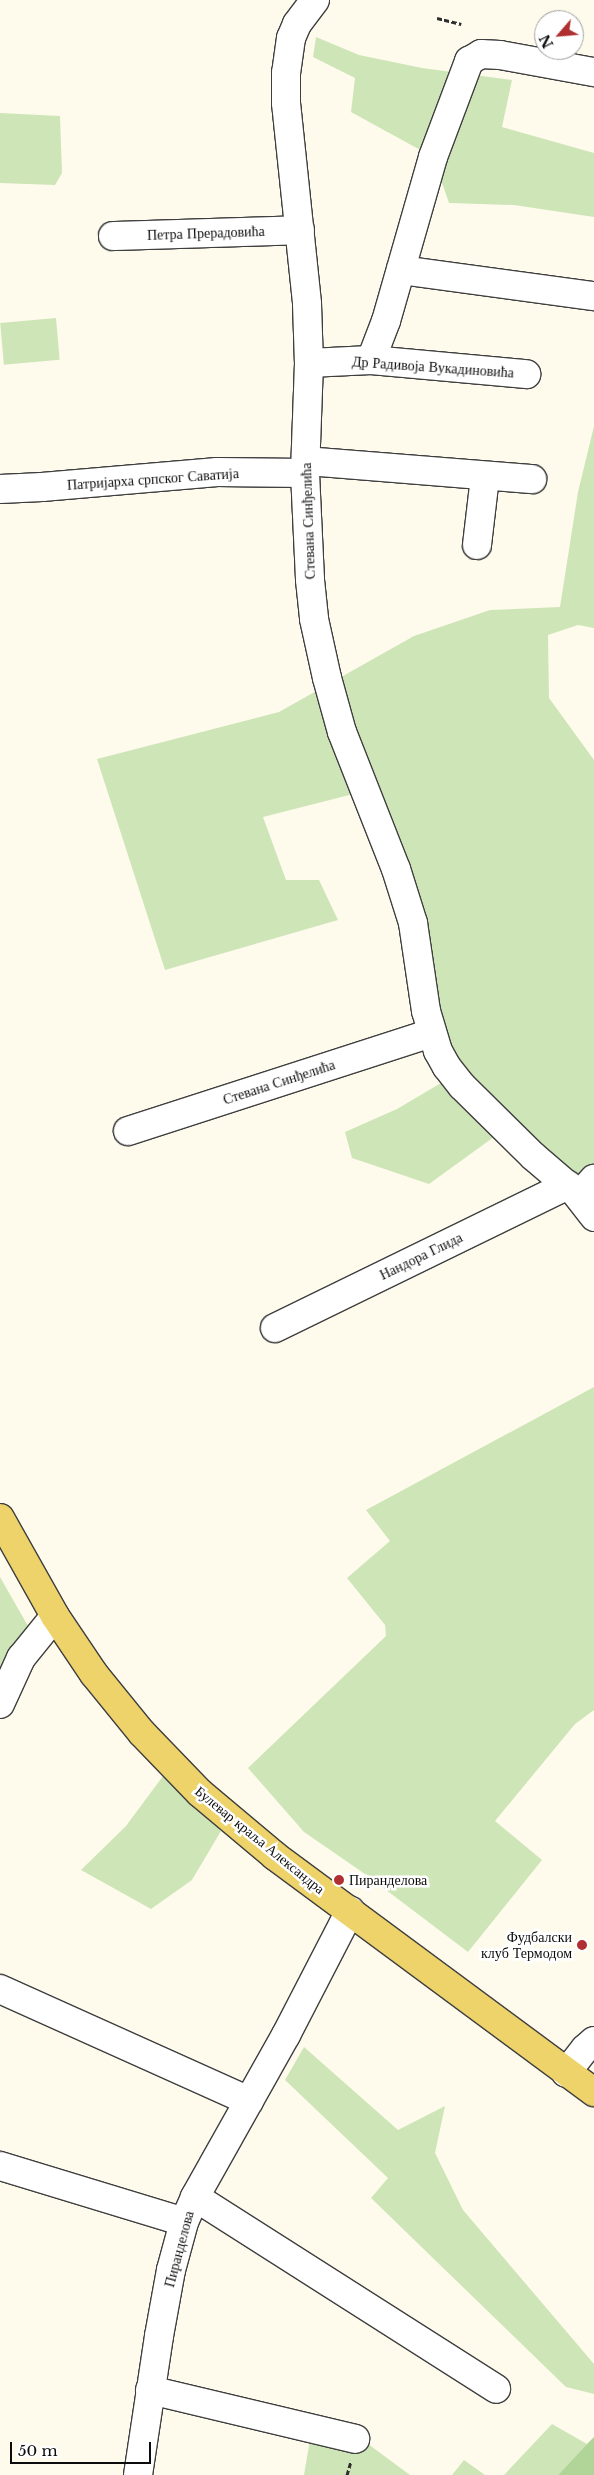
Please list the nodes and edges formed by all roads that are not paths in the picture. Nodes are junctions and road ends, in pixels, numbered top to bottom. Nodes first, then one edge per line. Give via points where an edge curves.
1 (315, 0) edge
2 (594, 72) edge
3 (300, 230) junction
4 (112, 236) dead end
5 (401, 270) junction
6 (594, 296) edge
7 (370, 360) junction
8 (309, 363) junction
9 (526, 374) dead end
10 (305, 467) junction
11 (485, 477) junction
12 (532, 480) dead end
13 (0, 489) edge
14 (477, 545) dead end
15 (431, 1033) junction
16 (128, 1130) dead end
17 (584, 1194) edge
18 (275, 1328) dead end
19 (0, 1518) edge
20 (55, 1616) junction
21 (0, 1704) edge
22 (350, 1911) junction
23 (0, 1990) edge
24 (594, 2041) edge
25 (566, 2073) junction
26 (594, 2092) edge
27 (249, 2101) junction
28 (0, 2166) edge
29 (195, 2197) junction
30 (184, 2222) junction
31 (496, 2389) dead end
32 (150, 2390) junction
33 (355, 2439) dead end
34 (138, 2475) edge

1 - 3 street, Стевана Синђелића via 291,38 286,74 286,103
2 - 5 street via 476,55 466,67 433,157
3 - 4 street, Петра Прерадовића
3 - 8 street, Стевана Синђелића
5 - 6 street
5 - 7 street
7 - 8 street, Др Радивоја Вукадиновића
7 - 9 street, Др Радивоја Вукадиновића
8 - 10 street, Стевана Синђелића
10 - 11 street, Патријарха српског Саватија
10 - 13 street, Патријарха српског Саватија
10 - 15 street, Стевана Синђелића via 314,619 327,678 345,741 396,869 413,923
11 - 12 street, Патријарха српског Саватија
11 - 14 street
15 - 16 street, Стевана Синђелића
15 - 17 street, Стевана Синђелића via 446,1067 462,1086 533,1156
17 - 18 street, Нандора Глида
19 - 20 main road, Булевар краља Александра
20 - 21 street via 21,1658
20 - 22 main road, Булевар краља Александра via 109,1693 190,1783 258,1842
22 - 25 main road, Булевар краља Александра
22 - 27 street, Пиранделова
23 - 27 street
24 - 25 street
25 - 26 main road, Булевар краља Александра
27 - 29 street, Пиранделова
28 - 30 street
29 - 30 street, Пиранделова
29 - 31 street
30 - 32 street, Пиранделова
32 - 33 street
32 - 34 street, Пиранделова

